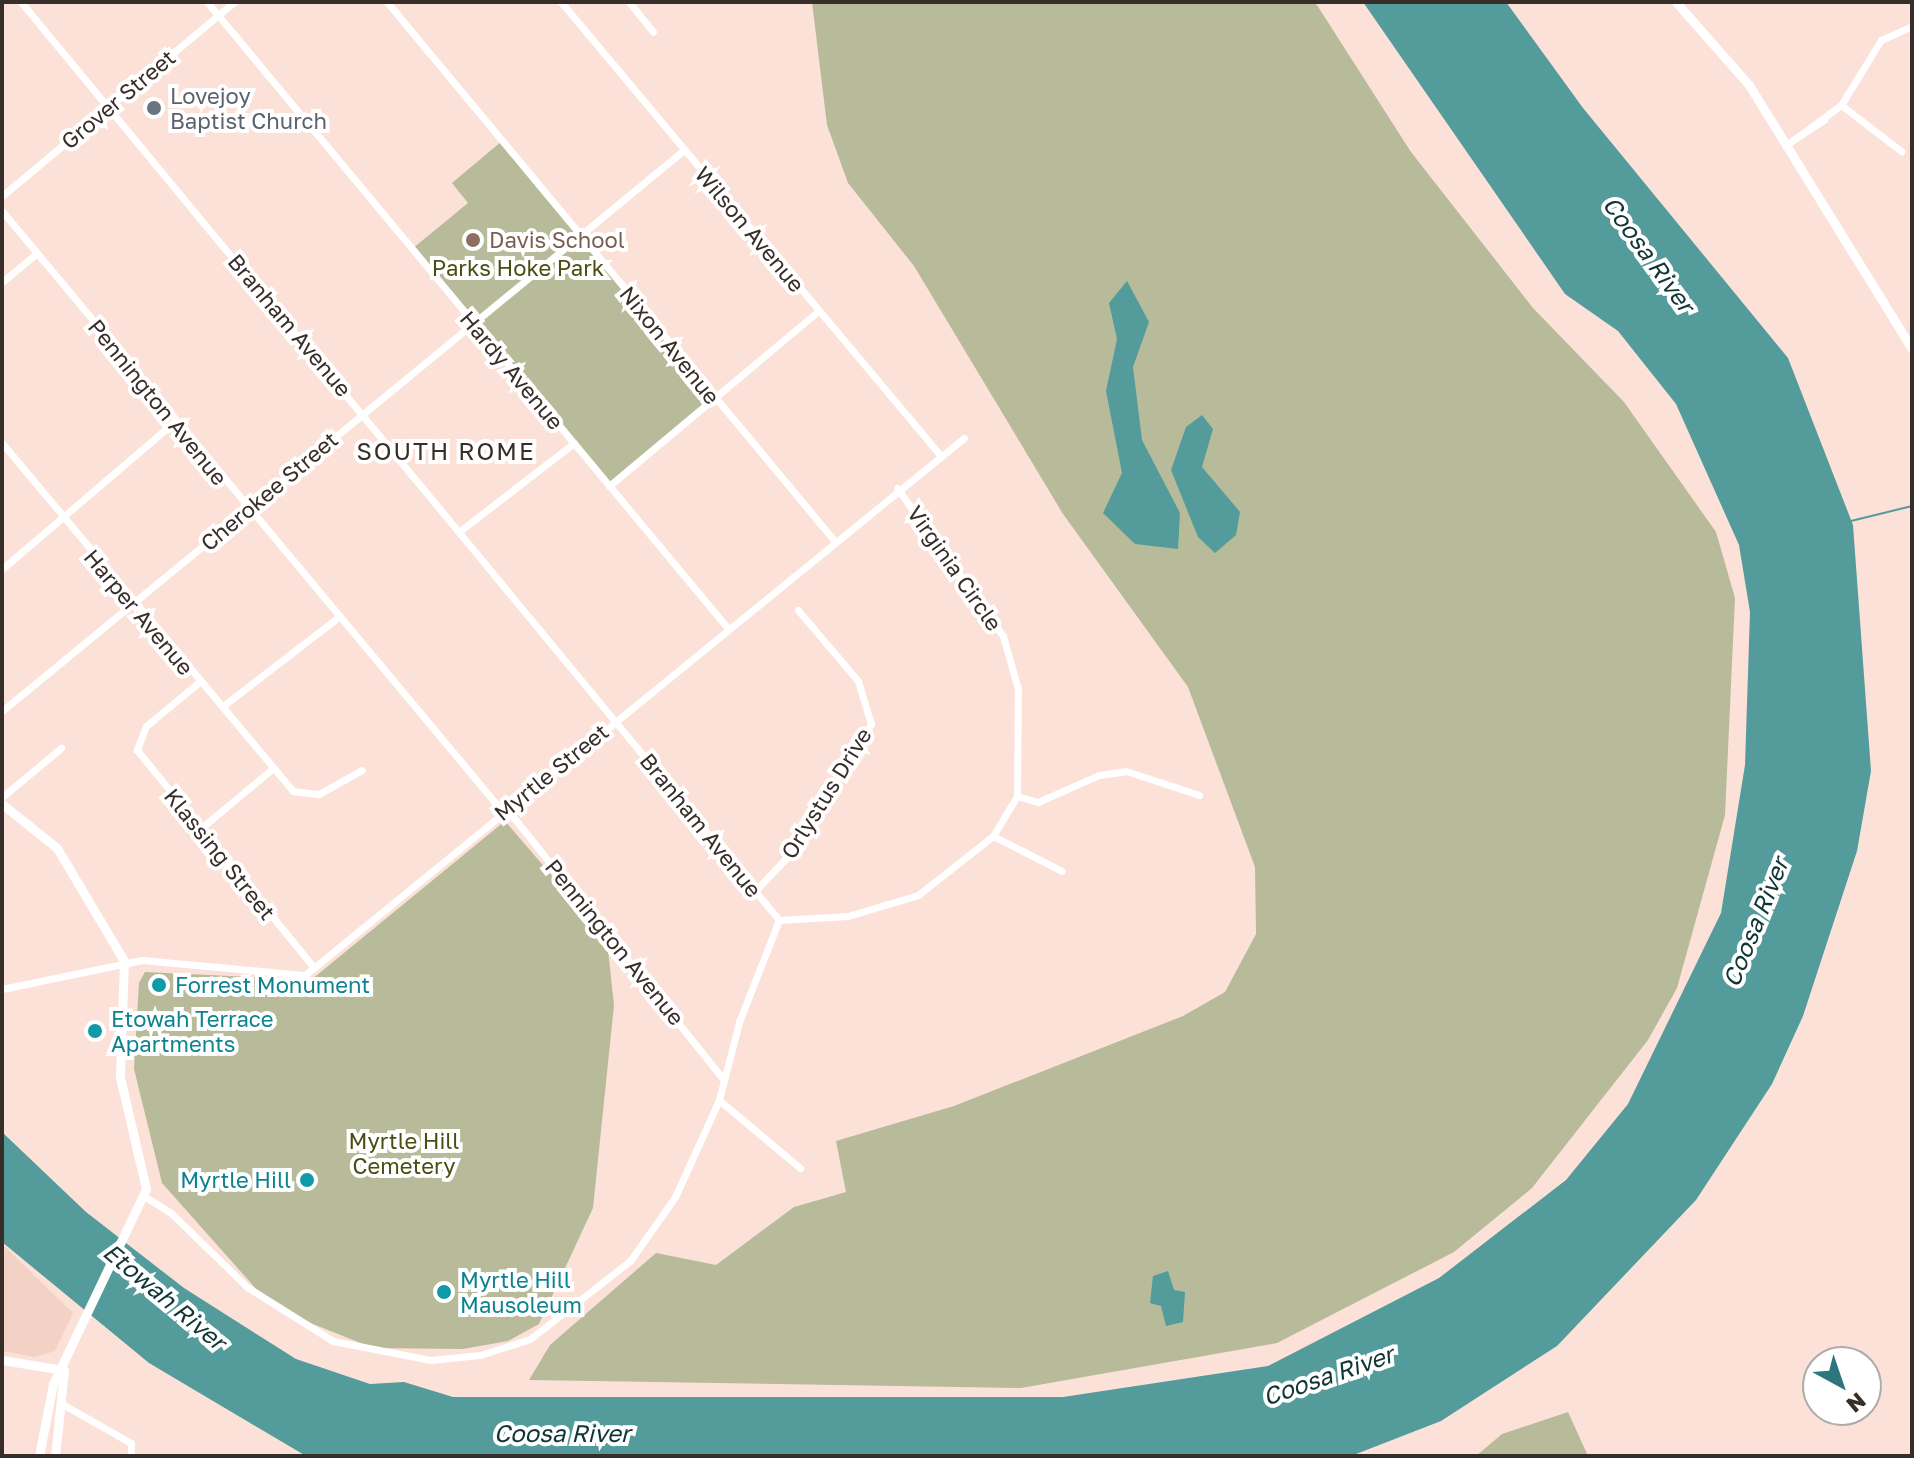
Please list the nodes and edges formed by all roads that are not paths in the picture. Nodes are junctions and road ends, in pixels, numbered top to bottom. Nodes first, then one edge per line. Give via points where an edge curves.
1 (21, 2) edge
2 (207, 2) edge
3 (234, 2) edge
4 (387, 2) edge
5 (562, 2) edge
6 (629, 2) edge
7 (1676, 2) edge
8 (218, 15) junction
9 (1912, 26) edge
10 (653, 32) dead end
11 (1841, 105) junction
12 (110, 108) junction
13 (1788, 144) junction
14 (684, 150) junction
15 (1901, 151) dead end
16 (2, 196) edge
17 (2, 211) edge
18 (578, 233) junction
19 (37, 253) junction
20 (2, 282) edge
21 (818, 311) junction
22 (472, 321) junction
23 (1912, 349) edge
24 (714, 399) junction
25 (362, 412) junction
26 (174, 422) junction
27 (964, 438) dead end
28 (2, 443) edge
29 (574, 443) junction
30 (940, 455) junction
31 (609, 486) junction
32 (897, 488) junction
33 (249, 511) junction
34 (61, 519) junction
35 (460, 531) junction
36 (833, 539) junction
37 (2, 569) edge
38 (131, 605) junction
39 (798, 610) dead end
40 (336, 619) junction
41 (726, 626) junction
42 (198, 683) junction
43 (223, 706) junction
44 (2, 711) edge
45 (616, 720) junction
46 (61, 748) dead end
47 (272, 769) junction
48 (362, 770) dead end
49 (1199, 795) dead end
50 (1017, 796) junction
51 (2, 797) edge
52 (2, 804) edge
53 (504, 809) junction
54 (200, 829) junction
55 (993, 836) junction
56 (1062, 871) dead end
57 (754, 892) junction
58 (779, 920) junction
59 (124, 961) junction
60 (314, 968) junction
61 (2, 989) edge
62 (722, 1078) junction
63 (719, 1100) junction
64 (800, 1168) dead end
65 (144, 1196) junction
66 (2, 1360) edge
67 (64, 1370) junction
68 (64, 1405) junction
69 (39, 1456) edge
70 (55, 1456) edge
71 (131, 1456) edge

1 - 12 street, Branham Avenue
2 - 8 street, Hardy Avenue
3 - 8 street, Grover Street
4 - 18 street, Nixon Avenue
5 - 14 street, Wilson Avenue
6 - 10 street
7 - 13 main road via 1749,85
8 - 12 street, Grover Street
8 - 22 street, Hardy Avenue
9 - 11 street via 1881,40
11 - 13 street
11 - 15 street
12 - 16 street, Grover Street
12 - 25 street, Branham Avenue
13 - 23 main road
14 - 18 street, Cherokee Street
14 - 21 street, Wilson Avenue
17 - 19 street, Pennington Avenue
18 - 22 street, Cherokee Street
18 - 24 street, Nixon Avenue
19 - 20 street
19 - 26 street, Pennington Avenue
21 - 24 street
21 - 30 street, Wilson Avenue
22 - 25 street, Cherokee Street
22 - 29 street, Hardy Avenue
24 - 31 street
24 - 36 street, Nixon Avenue
25 - 33 street, Cherokee Street
25 - 35 street, Branham Avenue
26 - 33 street, Pennington Avenue
26 - 34 street
27 - 30 street, Myrtle Street
28 - 34 street, Harper Avenue
29 - 31 street, Hardy Avenue
29 - 35 street
30 - 32 street, Myrtle Street
31 - 41 street, Hardy Avenue
32 - 36 street, Myrtle Street
32 - 50 street, Virginia Circle via 1003,636 1018,689
33 - 38 street, Cherokee Street
33 - 40 street, Pennington Avenue
34 - 37 street
34 - 38 street, Harper Avenue
35 - 45 street, Branham Avenue
36 - 41 street, Myrtle Street
38 - 42 street, Harper Avenue
38 - 44 street, Cherokee Street
39 - 57 street, Orlystus Drive via 858,681 871,724 790,854
40 - 43 street
40 - 53 street, Pennington Avenue
41 - 45 street, Myrtle Street
42 - 43 street, Harper Avenue
42 - 54 street, Klassing Street via 138,736 137,750
43 - 47 street, Harper Avenue
45 - 53 street, Myrtle Street
45 - 57 street, Branham Avenue
46 - 51 street
47 - 48 street, Harper Avenue via 304,796
47 - 54 street
49 - 50 street via 1126,771 1090,778 1038,802
50 - 55 street
52 - 59 main road via 57,848
53 - 60 street, Myrtle Street
53 - 62 street, Pennington Avenue
54 - 60 street, Klassing Street
55 - 56 street
55 - 58 street via 918,895 848,916
57 - 58 street, Branham Avenue
58 - 62 street
59 - 60 street via 305,975
59 - 61 street
59 - 65 main road via 120,1077
62 - 63 street
63 - 64 street
63 - 65 street via 675,1197 630,1261 539,1334 480,1355 393,1358 322,1336 247,1287
65 - 67 main road
66 - 67 main road
67 - 68 main road
67 - 69 main road via 53,1384
68 - 70 main road
68 - 71 street via 133,1445

